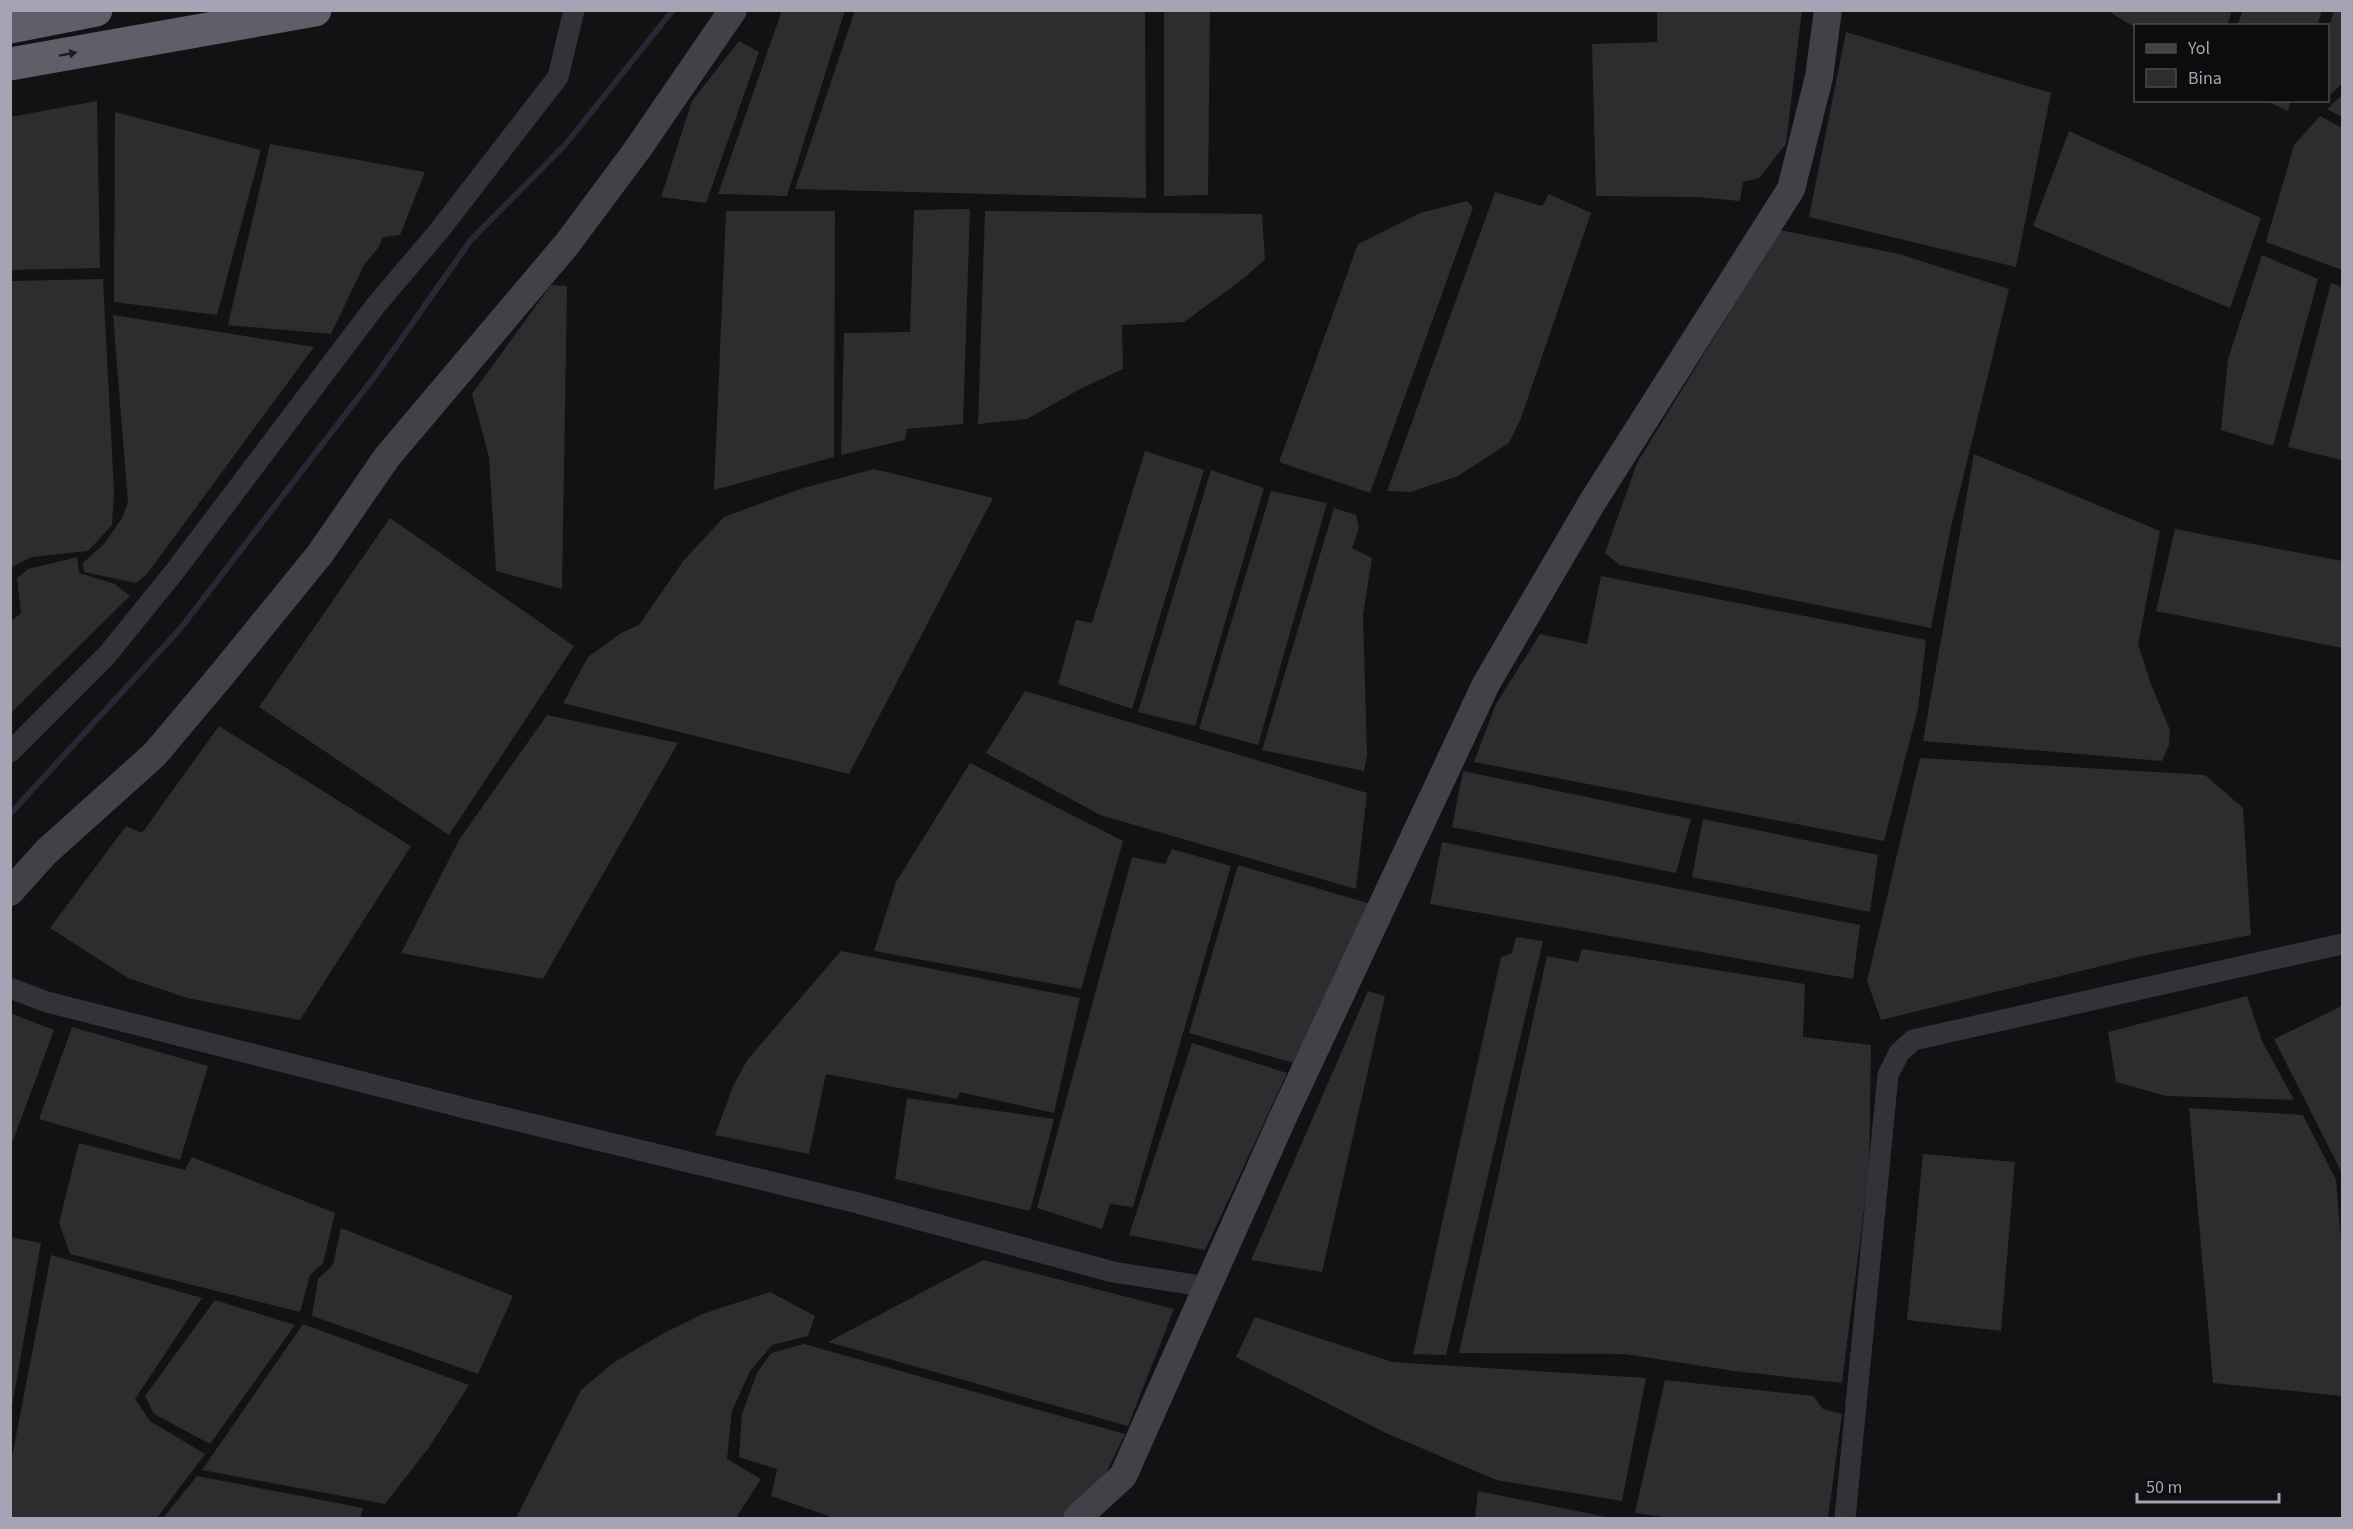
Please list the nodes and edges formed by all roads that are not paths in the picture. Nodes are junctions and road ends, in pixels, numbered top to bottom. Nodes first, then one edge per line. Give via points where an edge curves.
1 (96, 10) edge
2 (315, 10) edge
3 (574, 10) edge
4 (733, 10) edge
5 (1828, 10) edge
6 (10, 27) edge
7 (10, 64) edge
8 (10, 752) edge
9 (10, 892) edge
10 (2343, 944) edge
11 (10, 988) edge
12 (1208, 1287) junction
13 (1077, 1518) edge
14 (1845, 1518) edge

1 - 6 highway
7 -> 2 highway
3 - 8 street via 558,77 376,305 115,645
4 - 9 street via 567,244 387,457 320,554 224,672 155,754 46,852
5 - 12 street via 1819,77 1791,189 1593,501 1486,684 1289,1104
10 - 14 street via 1913,1040 1899,1053 1888,1075
11 - 12 street via 47,1002 858,1203 1113,1272
12 - 13 street via 1123,1476

